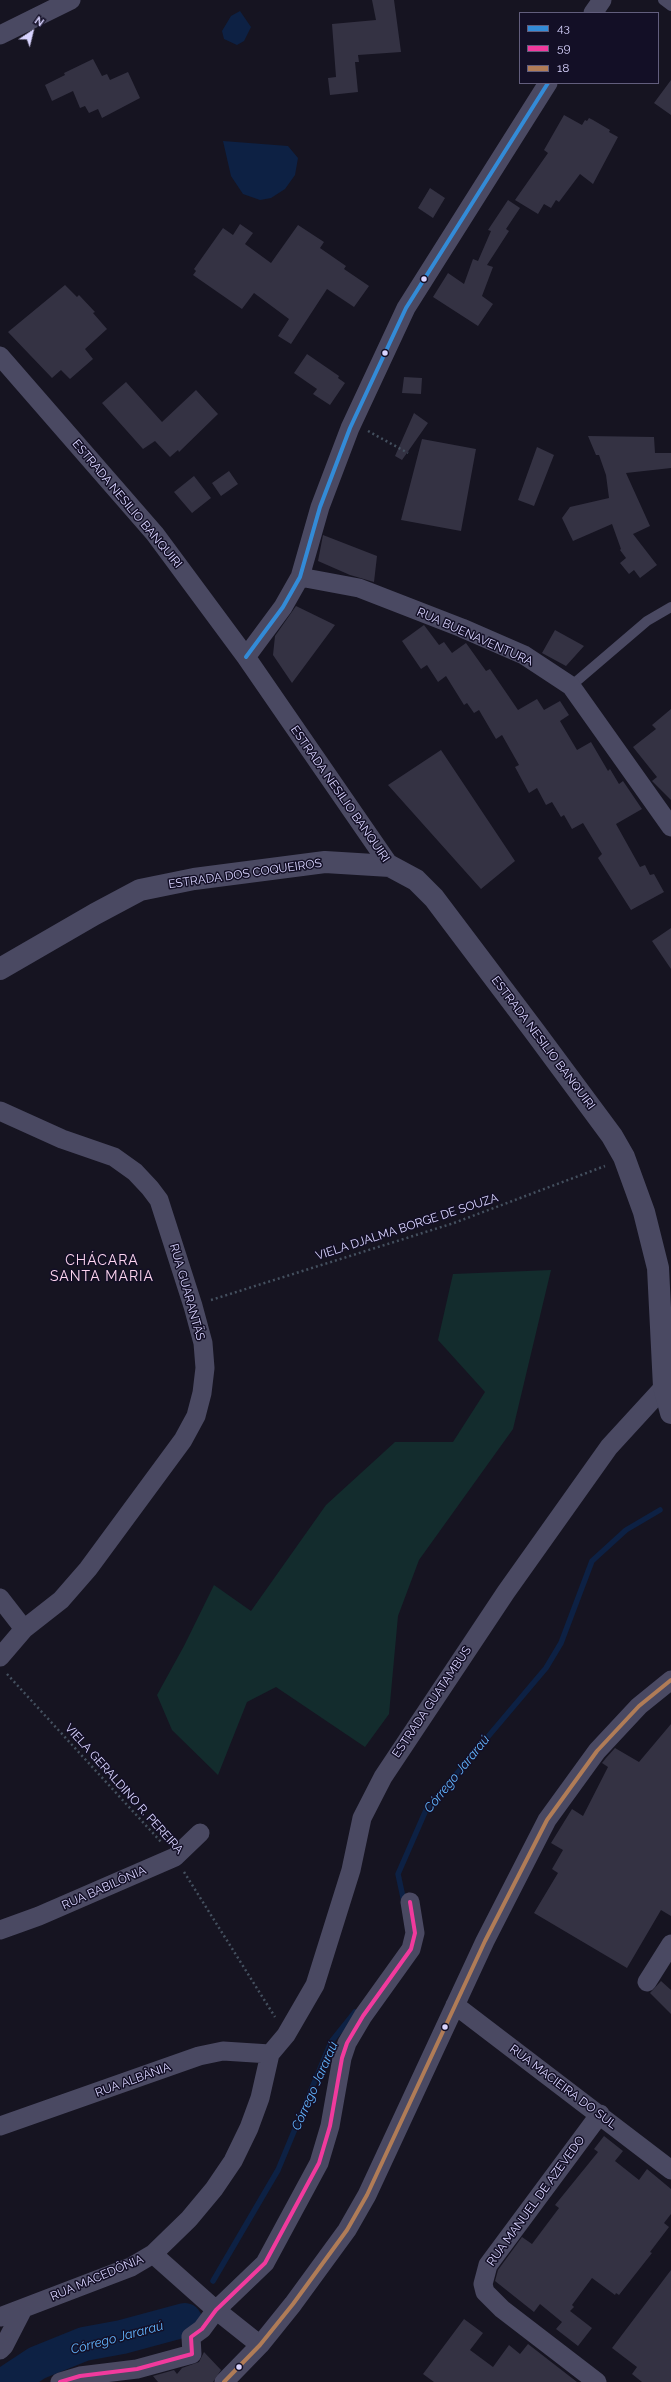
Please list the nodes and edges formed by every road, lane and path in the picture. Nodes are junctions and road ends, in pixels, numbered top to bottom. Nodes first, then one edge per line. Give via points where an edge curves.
1 (72, 0) edge
2 (602, 0) edge
3 (663, 0) edge
4 (671, 6) edge
5 (594, 12) edge
6 (0, 35) edge
7 (547, 84) edge
8 (0, 356) edge
9 (362, 428) dead end
10 (408, 453) dead end
11 (300, 577) junction
12 (671, 606) edge
13 (246, 657) junction
14 (571, 686) junction
15 (671, 827) edge
16 (390, 866) junction
17 (0, 969) edge
18 (0, 1111) edge
19 (624, 1157) junction
20 (193, 1306) junction
21 (666, 1313) edge
22 (664, 1387) junction
23 (671, 1413) edge
24 (0, 1598) edge
25 (24, 1629) junction
26 (3, 1664) edge
27 (671, 1680) edge
28 (200, 1833) dead end
29 (175, 1857) junction
30 (410, 1902) dead end
31 (0, 1930) edge
32 (671, 1944) edge
33 (647, 1982) dead end
34 (455, 2004) junction
35 (286, 2035) junction
36 (270, 2054) junction
37 (600, 2114) junction
38 (0, 2126) edge
39 (671, 2170) edge
40 (153, 2254) junction
41 (216, 2310) junction
42 (22, 2311) junction
43 (0, 2318) edge
44 (260, 2345) junction
45 (0, 2350) edge
46 (60, 2382) edge
47 (224, 2382) edge
48 (597, 2382) edge

1 - 6 street
2 - 5 street
3 - 4 lane
7 - 11 street via 406,308 350,428 320,508
8 - 13 street, ESTRADA NESILIO BANQUIRI via 155,534
9 - 10 path
11 - 13 street via 283,607
11 - 14 street, RUA BUENAVENTURA via 359,588 462,628 524,656
12 - 14 lane via 647,621
13 - 16 street, ESTRADA NESILIO BANQUIRI
14 - 15 street, RUA BUENAVENTURA
16 - 17 street, ESTRADA DOS COQUEIROS via 325,862 194,879 140,890
16 - 19 street, ESTRADA NESILIO BANQUIRI via 416,880 434,898 612,1136
18 - 20 street, RUA GUARANTÃS via 62,1139 114,1157 135,1172 160,1200
19 - 20 path, VIELA DJALMA BORGE DE SOUZA via 454,1223
19 - 21 street, ESTRADA NESILIO BANQUIRI via 644,1212
20 - 25 street, RUA GUARANTÃS via 203,1343 205,1368 196,1416 183,1440 88,1569 61,1600
21 - 22 street, ESTRADA NESILIO BANQUIRI
22 - 23 street, ESTRADA NESILIO BANQUIRI
22 - 35 street, ESTRADA GUATAMBUS via 609,1447 506,1592 383,1777 362,1818 350,1870 315,1985
24 - 25 street
25 - 26 street
26 - 29 path, VIELA GERALDINO R. PEREIRA
27 - 34 street via 639,1706 597,1751 547,1820
28 - 29 street, RUA BABILÔNIA
29 - 31 street, RUA BABILÔNIA via 39,1916
29 - 35 path, VIELA GERALDINO R. PEREIRA
30 - 41 street via 415,1933 411,1949 347,2043 330,2126 319,2163 306,2191 265,2263
32 - 33 street
34 - 37 street, RUA MACIEIRA DO SUL
34 - 44 street via 367,2195 348,2230
35 - 36 street, ESTRADA GUATAMBUS
36 - 38 street, RUA ALBÂNIA via 223,2051 199,2056 55,2109
36 - 40 street, RUA MACEDÔNIA via 260,2098 233,2161 189,2219
37 - 39 street, RUA MACIEIRA DO SUL
37 - 48 street, RUA MANUEL DE AZEVEDO via 488,2265 483,2284 485,2292 502,2309
40 - 41 street
40 - 42 street, RUA MACEDÔNIA via 131,2267
41 - 44 street
41 - 46 street via 202,2329 191,2337 192,2354 136,2369
42 - 43 street, RUA MACEDÔNIA
42 - 45 street
44 - 47 street

